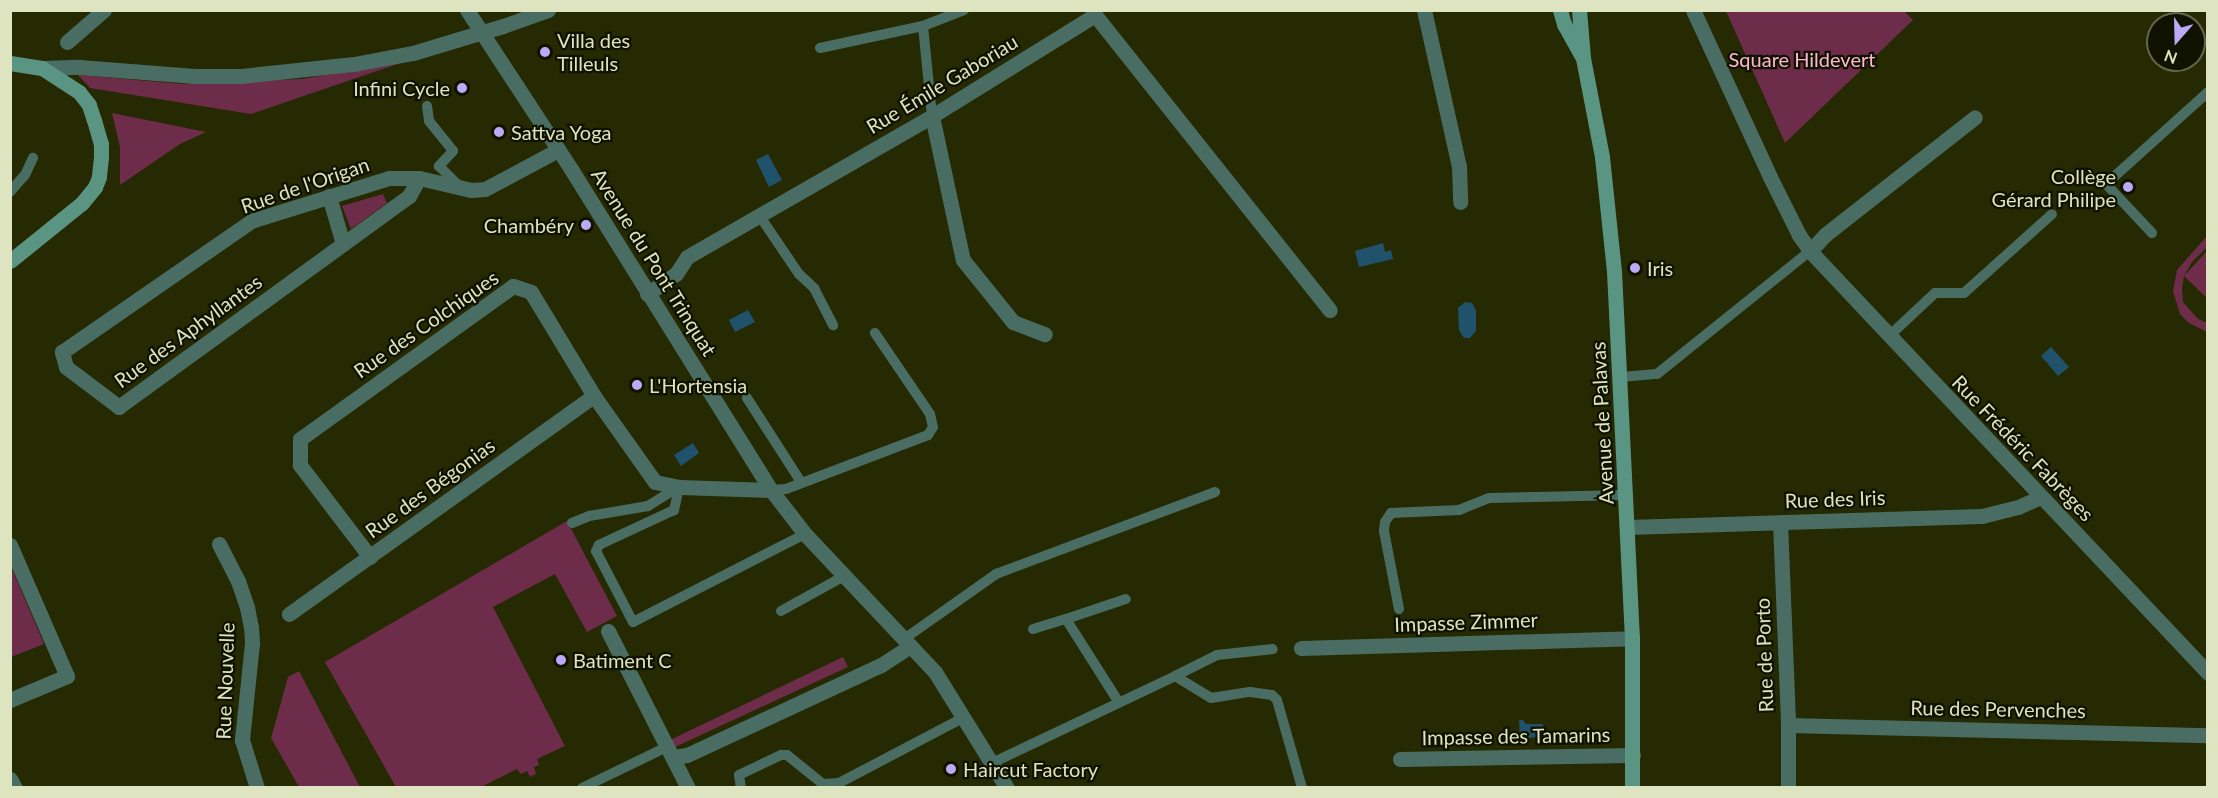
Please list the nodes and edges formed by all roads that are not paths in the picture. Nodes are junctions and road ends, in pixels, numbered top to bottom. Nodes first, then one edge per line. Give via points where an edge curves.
1 (104, 10) edge
2 (467, 10) edge
3 (548, 10) edge
4 (964, 10) edge
5 (1424, 10) edge
6 (1560, 10) edge
7 (1579, 10) edge
8 (1693, 10) edge
9 (923, 26) junction
10 (67, 42) dead end
11 (820, 48) dead end
12 (1583, 58) junction
13 (10, 63) edge
14 (42, 68) junction
15 (2208, 92) edge
16 (427, 106) dead end
17 (932, 116) junction
18 (1975, 117) dead end
19 (558, 150) junction
20 (33, 158) dead end
21 (419, 178) junction
22 (461, 189) junction
23 (10, 192) edge
24 (329, 196) junction
25 (1460, 202) dead end
26 (2052, 214) dead end
27 (759, 215) junction
28 (2152, 233) dead end
29 (343, 244) junction
30 (1810, 251) junction
31 (10, 261) edge
32 (647, 294) junction
33 (1330, 310) dead end
34 (833, 325) dead end
35 (875, 333) dead end
36 (1045, 334) dead end
37 (1888, 337) junction
38 (62, 359) joint
39 (1621, 377) junction
40 (594, 396) junction
41 (747, 398) dead end
42 (801, 482) junction
43 (680, 487) junction
44 (771, 490) junction
45 (1215, 492) dead end
46 (1626, 495) junction
47 (2040, 497) junction
48 (1780, 522) junction
49 (572, 523) dead end
50 (1628, 527) junction
51 (805, 534) junction
52 (219, 544) dead end
53 (10, 545) edge
54 (370, 557) junction
55 (846, 575) junction
56 (1126, 599) dead end
57 (1399, 609) dead end
58 (782, 611) dead end
59 (289, 614) dead end
60 (1066, 619) junction
61 (1033, 630) dead end
62 (608, 631) dead end
63 (1632, 638) junction
64 (907, 643) junction
65 (1301, 648) dead end
66 (1273, 649) dead end
67 (2208, 673) edge
68 (1175, 675) junction
69 (10, 700) edge
70 (1118, 701) junction
71 (963, 718) junction
72 (1788, 725) junction
73 (2208, 735) edge
74 (670, 752) junction
75 (1633, 755) junction
76 (1400, 759) dead end
77 (992, 763) junction
78 (10, 779) edge
79 (15, 788) edge
80 (257, 788) edge
81 (582, 788) edge
82 (688, 788) edge
83 (741, 788) edge
84 (1007, 788) edge
85 (1302, 788) edge
86 (1632, 788) edge
87 (1788, 788) edge

1 - 10 street
2 - 19 street, Avenue du Pont Trinquat
3 - 14 street, bridge via 413,53 354,64 241,76
4 - 9 lane
5 - 25 street via 1459,166
6 - 12 main road, Avenue de Palavas
7 - 12 main road, Avenue de Palavas
8 - 30 street, Rue Frédéric Fabrèges via 1770,177
9 - 11 lane
9 - 17 lane
12 - 39 main road, Avenue de Palavas via 1604,168
13 - 14 main road
14 - 31 main road via 79,92 89,105 100,144 99,177 81,203
15 - 28 lane via 2106,184
16 - 22 lane via 429,121 453,151 439,166
17 - 27 street, Rue Émile Gaboriau
17 - 33 street, Rue Émile Gaboriau via 1095,15
17 - 36 street via 963,260 1013,322
18 - 30 street via 1826,234
19 - 22 street, Rue de l'Origan via 485,189
19 - 32 street, Avenue du Pont Trinquat
20 - 23 lane
21 - 22 street, Rue de l'Origan
21 - 24 street, Rue de l'Origan via 389,178
21 - 29 street, Rue des Aphyllantes via 409,196
24 - 29 street
24 - 38 street, Rue de l'Origan via 251,221 62,352
26 - 37 lane via 1964,293 1935,293
27 - 32 street, Rue Émile Gaboriau via 687,257 676,274
27 - 34 lane via 799,274 814,288
29 - 38 street, Rue des Aphyllantes via 119,407 66,367
30 - 37 street, Rue Frédéric Fabrèges
30 - 39 lane via 1658,374
32 - 44 street, Avenue du Pont Trinquat
35 - 42 lane via 930,414 933,427 928,435
37 - 47 street, Rue Frédéric Fabrèges
39 - 46 main road, Avenue de Palavas
40 - 43 street, Rue des Colchiques via 655,482
40 - 54 street, Rue des Bégonias
40 - 54 street, Rue des Colchiques via 531,292 513,286 464,321 300,439 300,465
41 - 42 lane
42 - 44 lane
43 - 44 street, Rue des Colchiques
43 - 49 lane via 648,506 589,516
43 - 51 lane via 674,510 599,544 596,551 633,622
44 - 51 street, Avenue du Pont Trinquat
45 - 64 lane via 996,574
46 - 50 main road, Avenue de Palavas
46 - 57 lane via 1489,498 1459,510 1391,513 1384,531
47 - 48 street, Rue des Iris via 1982,516
47 - 67 street, Rue Frédéric Fabrèges
48 - 50 street, Rue des Iris
48 - 72 street, Rue de Porto
50 - 63 main road, Avenue de Palavas
51 - 55 street, Avenue du Pont Trinquat
52 - 80 street, Rue Nouvelle via 238,581 251,627 242,740
53 - 69 street via 67,676
54 - 59 street, Rue des Bégonias
55 - 58 lane
55 - 64 street, Avenue du Pont Trinquat
56 - 60 lane
60 - 61 lane
60 - 70 lane
62 - 74 street
63 - 65 street, Impasse Zimmer
63 - 75 main road, Avenue de Palavas
64 - 71 street, Avenue du Pont Trinquat via 935,672
64 - 74 street
66 - 68 lane via 1217,655
68 - 70 lane
68 - 85 lane via 1211,698 1250,692 1272,695 1277,700
70 - 77 lane
71 - 77 street, Avenue du Pont Trinquat
71 - 83 lane via 839,783 823,784 787,755 739,775
72 - 73 street, Rue des Pervenches
72 - 87 street, Rue de Porto
74 - 81 lane
74 - 82 street
75 - 76 street, Impasse des Tamarins
75 - 86 main road, Avenue de Palavas
77 - 84 street, Avenue du Pont Trinquat
78 - 79 street

